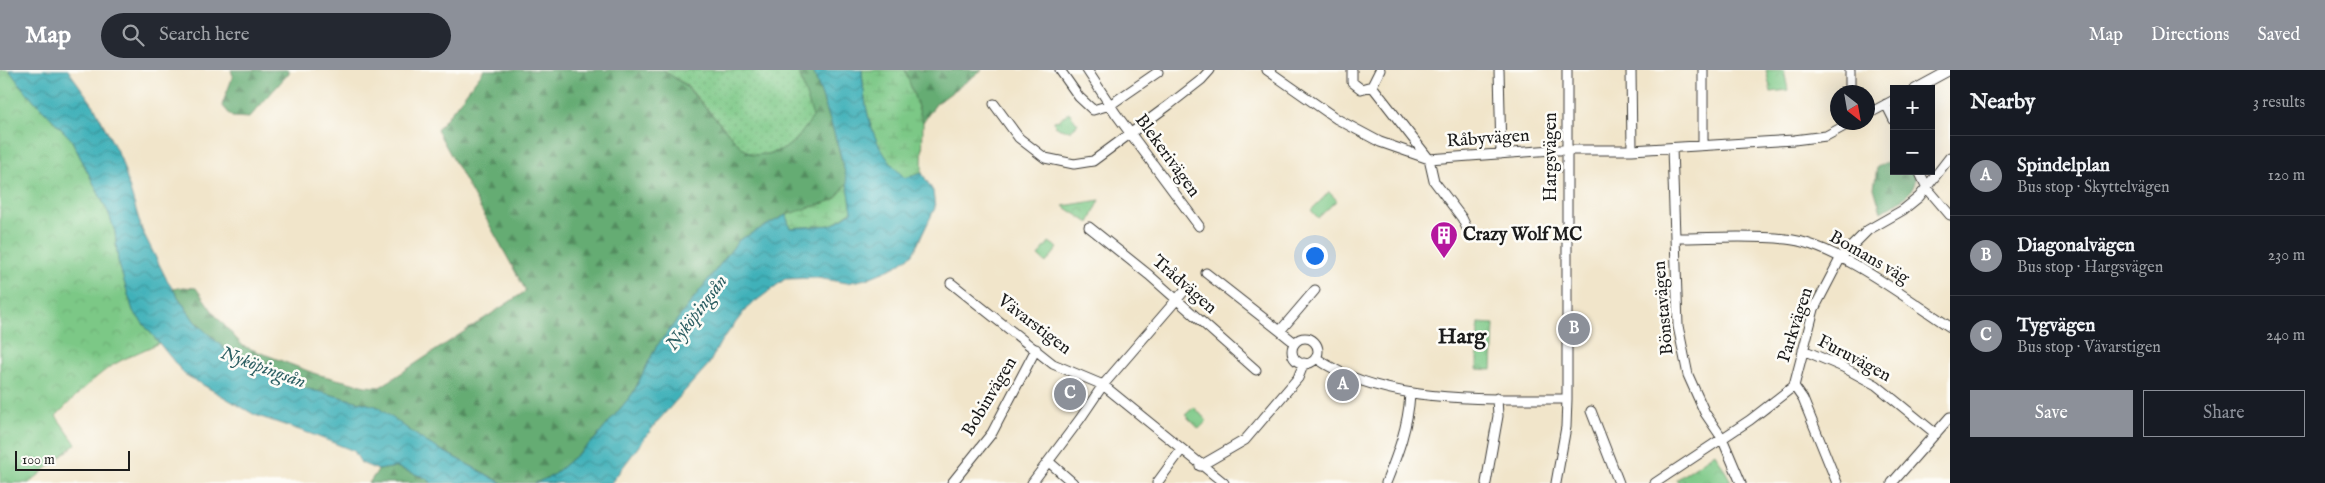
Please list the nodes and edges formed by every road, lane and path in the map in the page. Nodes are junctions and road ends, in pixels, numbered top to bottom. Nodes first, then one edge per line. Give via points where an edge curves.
1 (1060, 70) edge
2 (1087, 70) edge
3 (1210, 70) edge
4 (1267, 70) edge
5 (1352, 70) edge
6 (1380, 70) edge
7 (1499, 70) edge
8 (1567, 70) edge
9 (1632, 70) edge
10 (1703, 70) edge
11 (1850, 70) edge
12 (1950, 70) edge
13 (1158, 72) dead end
14 (1850, 85) edge
15 (1922, 85) edge
16 (1372, 86) junction
17 (1890, 102) edge
18 (994, 104) dead end
19 (1110, 106) junction
20 (1875, 110) edge
21 (1838, 130) edge
22 (1131, 133) junction
23 (1703, 144) junction
24 (1672, 148) junction
25 (1632, 150) junction
26 (1567, 151) junction
27 (1501, 154) junction
28 (1950, 157) edge
29 (1429, 159) junction
30 (1921, 175) edge
31 (1927, 188) junction
32 (1950, 215) edge
33 (1199, 226) dead end
34 (1088, 227) dead end
35 (1471, 238) dead end
36 (1675, 238) junction
37 (1841, 257) junction
38 (1206, 273) dead end
39 (952, 283) dead end
40 (1185, 290) dead end
41 (1315, 290) dead end
42 (1176, 300) junction
43 (1950, 327) edge
44 (1280, 332) junction
45 (1295, 343) junction
46 (1036, 350) junction
47 (1803, 350) junction
48 (1316, 358) junction
49 (1304, 364) junction
50 (1256, 370) dead end
51 (1103, 385) junction
52 (1794, 386) junction
53 (1410, 394) junction
54 (1497, 398) junction
55 (1567, 399) junction
56 (1590, 411) dead end
57 (1950, 417) edge
58 (1936, 434) junction
59 (1722, 438) junction
60 (1182, 449) junction
61 (1049, 462) junction
62 (1200, 466) junction
63 (952, 483) edge
64 (1032, 483) edge
65 (1073, 483) edge
66 (1156, 483) edge
67 (1224, 483) edge
68 (1386, 483) edge
69 (1486, 483) edge
70 (1556, 483) edge
71 (1619, 483) edge
72 (1655, 483) edge
73 (1741, 483) edge
74 (1837, 483) edge
75 (1892, 483) edge

1 - 19 street via 1079,98 1093,110
2 - 19 street, Blekerivägen
3 - 22 street
4 - 29 street, Råbyvägen via 1337,119 1380,142
5 - 16 street via 1352,82 1361,89
6 - 16 street
7 - 27 street
8 - 26 street, Hargsvägen
9 - 25 street
10 - 23 street
11 - 14 street
12 - 15 street
13 - 19 street, Blekerivägen
16 - 29 street
17 - 20 street
18 - 22 street via 1018,138 1045,158 1074,164 1093,161
19 - 22 street, Blekerivägen
21 - 23 street, Råbyvägen via 1826,136 1794,140
22 - 33 street, Blekerivägen
23 - 24 street, Råbyvägen
24 - 25 street, Råbyvägen
24 - 36 street, Bönstavägen
25 - 26 street, Råbyvägen
26 - 27 street, Råbyvägen
26 - 55 street, Hargsvägen
27 - 29 street, Råbyvägen
28 - 31 street, Parkvägen
29 - 35 street via 1434,181 1462,218
30 - 31 street
31 - 32 street
31 - 37 street, Parkvägen via 1903,210 1868,230
34 - 42 street, Trådvägen
36 - 37 street, Bomans väg via 1787,238
36 - 59 street, Bönstavägen via 1678,326 1688,375 1705,413
37 - 43 street, Bomans väg
37 - 47 street, Parkvägen via 1814,309
38 - 44 street
39 - 46 street, Vävarstigen
40 - 42 street
41 - 44 street
42 - 50 street, Trådvägen
42 - 51 street
44 - 45 street
45 - 48 street via 1302,338 1311,339 1318,349
45 - 49 street via 1295,358
46 - 51 street, Vävarstigen via 1053,364
46 - 63 street, Bobinvägen via 992,433
47 - 52 street, Parkvägen
47 - 58 street, Furuvägen via 1876,385
48 - 49 street
48 - 53 street via 1350,377
49 - 62 street via 1298,378 1245,440
51 - 60 street, Vävarstigen
51 - 61 street
52 - 59 street, Parkvägen
52 - 74 street via 1803,398
53 - 54 street
53 - 68 street via 1409,417 1399,454
54 - 55 street
54 - 69 street via 1498,416
55 - 70 street, Hargsvägen via 1566,427
56 - 71 street
57 - 58 street
58 - 75 street
59 - 72 street, Parkvägen
59 - 73 street, Bönstavägen
60 - 62 street, Vävarstigen
60 - 66 street
61 - 64 street
61 - 65 street
62 - 67 street, Vävarstigen

